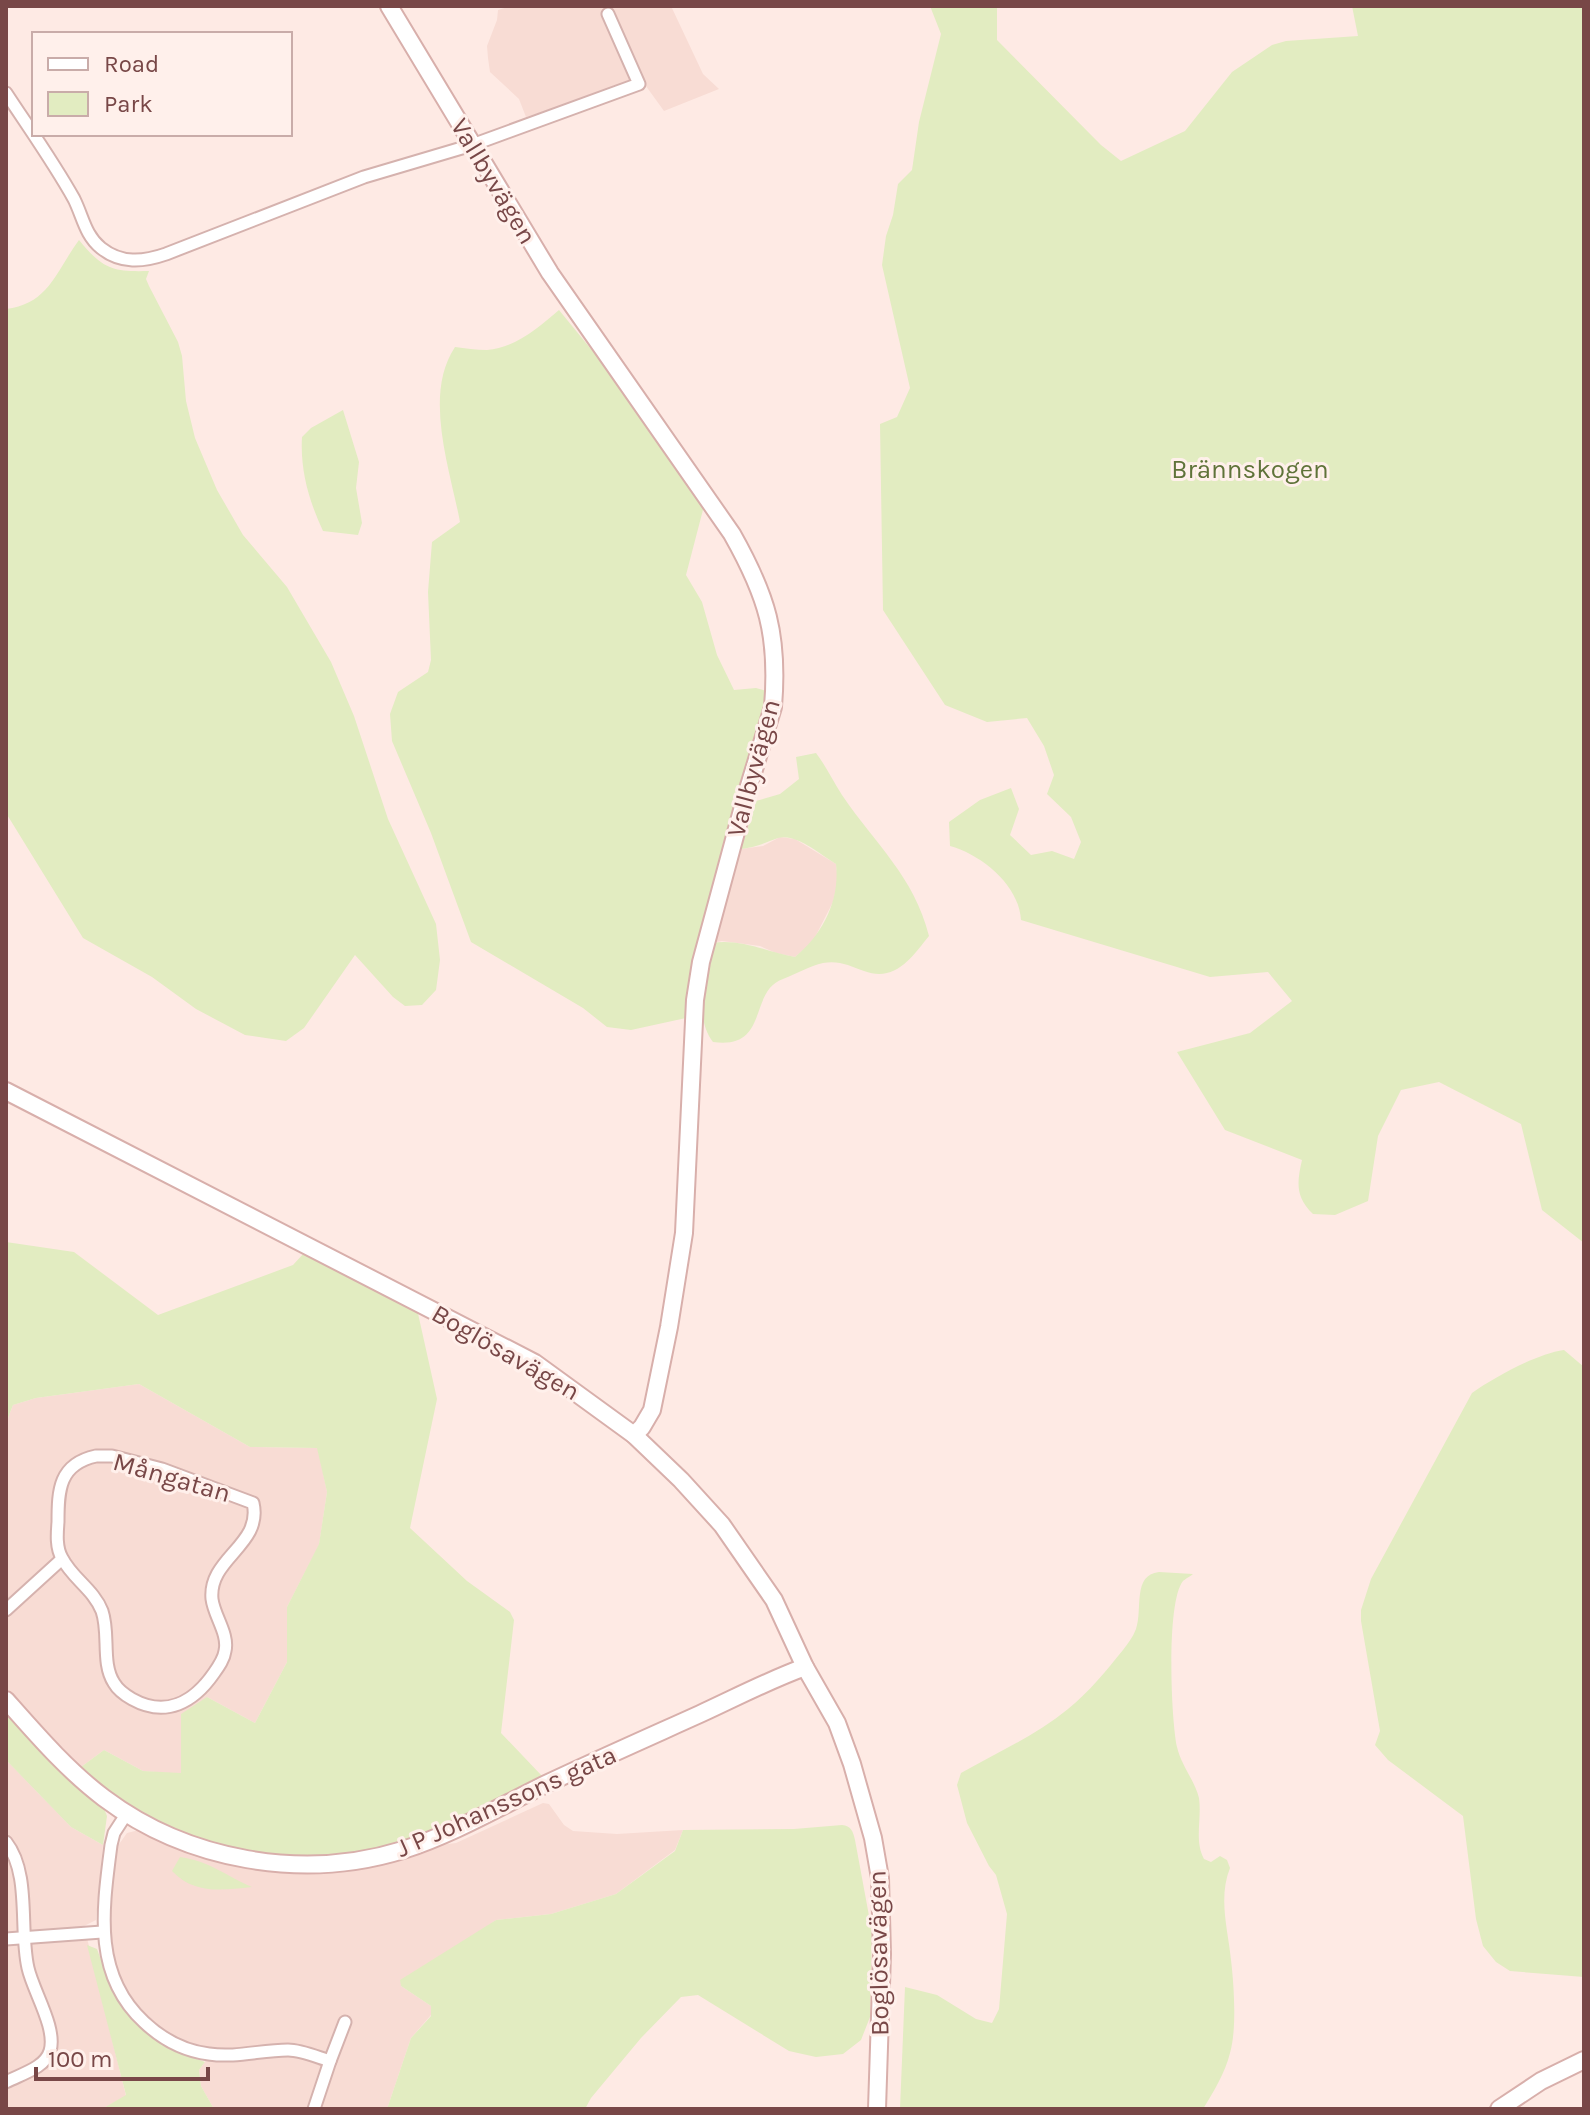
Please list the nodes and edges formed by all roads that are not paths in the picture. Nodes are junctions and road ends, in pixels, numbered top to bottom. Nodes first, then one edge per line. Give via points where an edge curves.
1 (389, 6) edge
2 (608, 14) dead end
3 (6, 93) edge
4 (32, 134) edge
5 (33, 136) edge
6 (472, 145) junction
7 (6, 1091) edge
8 (634, 1435) junction
9 (62, 1559) junction
10 (6, 1610) edge
11 (805, 1667) junction
12 (6, 1700) edge
13 (127, 1813) junction
14 (6, 1842) edge
15 (102, 1932) junction
16 (25, 1937) junction
17 (6, 1939) edge
18 (345, 2022) dead end
19 (1584, 2060) edge
20 (330, 2061) junction
21 (6, 2082) edge
22 (314, 2109) edge
23 (877, 2109) edge
24 (1499, 2109) edge

1 - 6 street, Vallbyvägen
2 - 6 street via 639,84
3 - 4 street
5 - 6 street via 74,201 88,235 107,252 138,261 364,177
6 - 8 street, Vallbyvägen via 550,273 732,534 756,577 774,640 773,707 695,1000 684,1233 669,1327 652,1410
7 - 8 street, Boglösavägen via 535,1363
8 - 11 street, Boglösavägen via 722,1525 774,1600
9 - 9 street, Mångatan via 102,1610 113,1682 142,1705 177,1707 204,1688 225,1655 213,1584 250,1533 256,1513 243,1497 162,1469 112,1456 83,1459 72,1466 59,1488
9 - 10 street
11 - 13 street, J P Johanssons gata via 432,1840 368,1860 266,1862 195,1846
11 - 23 street, Boglösavägen via 837,1723 852,1764 880,1878
12 - 13 street, J P Johanssons gata via 72,1772
13 - 15 street via 111,1845
14 - 16 street via 18,1863
15 - 16 street
15 - 20 street via 109,1968 126,2004 175,2044 233,2056 291,2050
16 - 17 street
16 - 21 street via 28,1968 51,2048 41,2065
18 - 20 street
19 - 24 street
20 - 22 street

